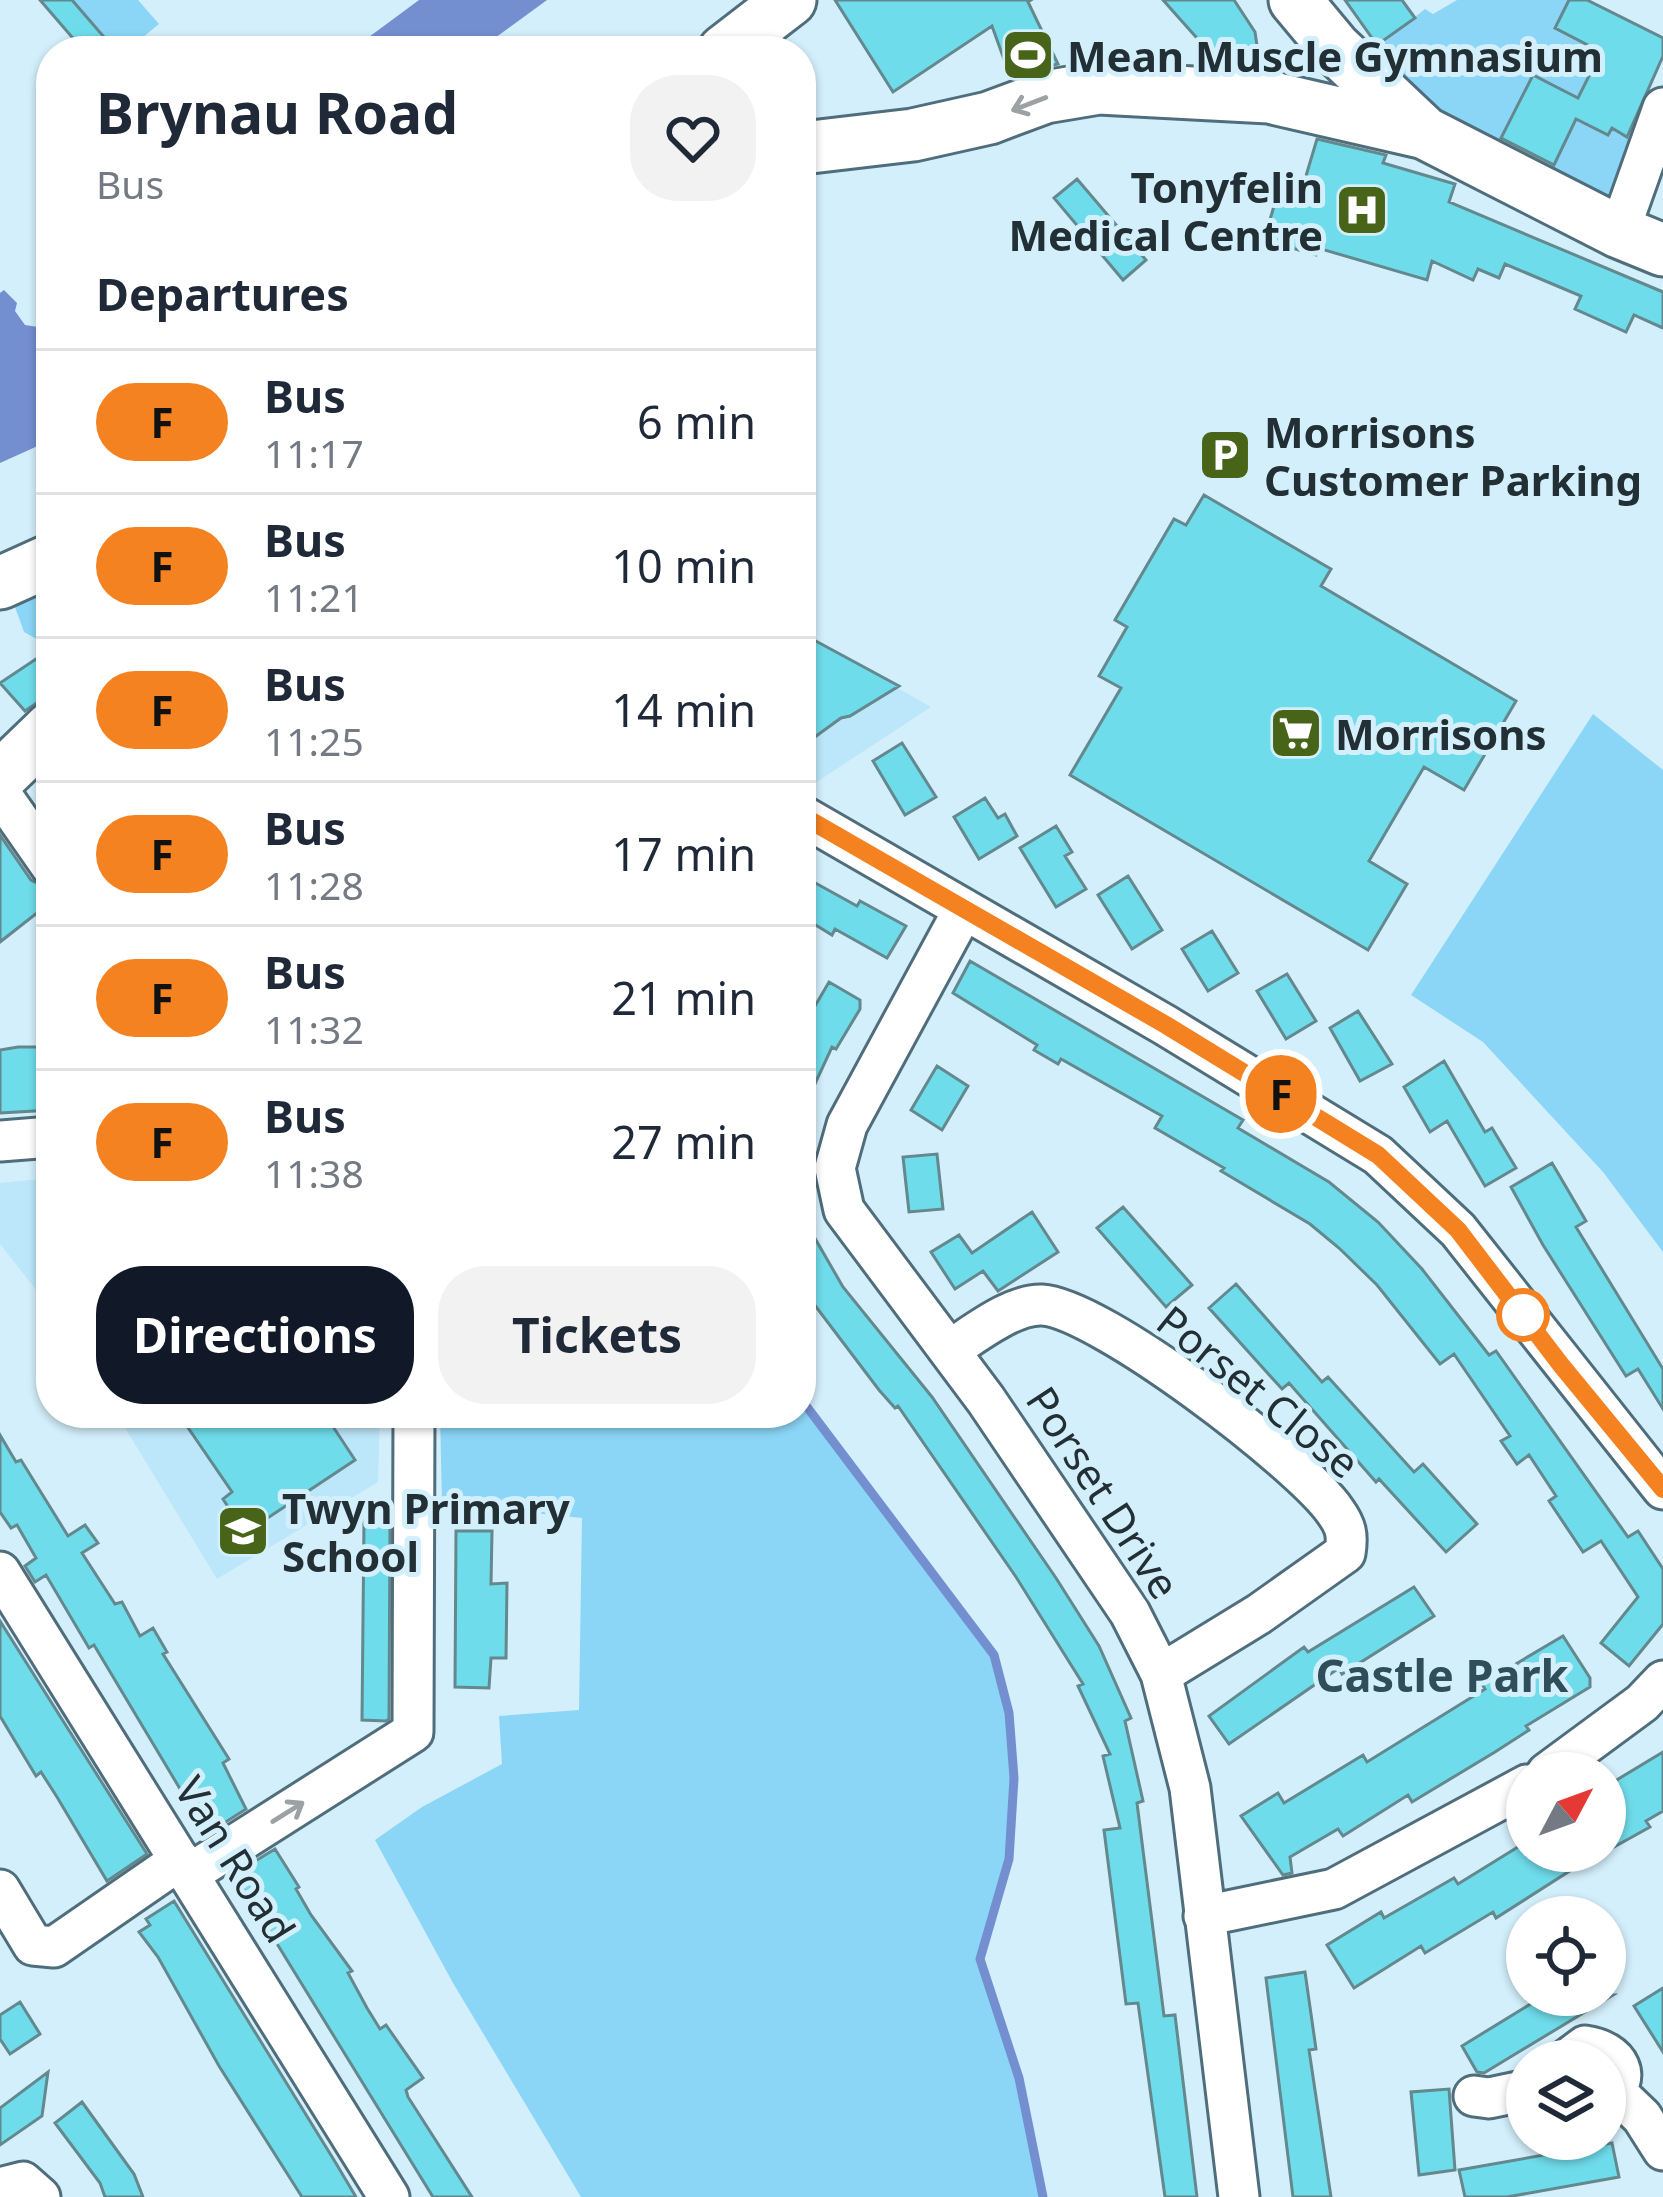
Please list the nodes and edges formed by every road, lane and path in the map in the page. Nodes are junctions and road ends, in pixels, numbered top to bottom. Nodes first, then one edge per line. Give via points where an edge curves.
1 (1285, 0) edge
2 (1295, 0) edge
3 (1269, 98) junction
4 (1663, 108) edge
5 (1425, 133) junction
6 (825, 144) edge
7 (1641, 241) edge
8 (36, 567) edge
9 (0, 583) edge
10 (36, 742) edge
11 (0, 777) edge
12 (0, 793) edge
13 (816, 824) edge
14 (36, 845) edge
15 (964, 909) junction
16 (36, 1138) edge
17 (0, 1142) edge
18 (951, 1349) junction
19 (414, 1428) edge
20 (1663, 1489) edge
21 (7, 1597) edge
22 (1161, 1674) junction
23 (1663, 1681) edge
24 (1575, 1752) edge
25 (1506, 1796) edge
26 (185, 1867) junction
27 (6, 1912) edge
28 (1204, 1916) junction
29 (1506, 2094) edge
30 (1474, 2096) dead end
31 (1626, 2107) edge
32 (1663, 2150) edge
33 (0, 2188) edge
34 (40, 2197) edge
35 (389, 2197) edge
36 (1239, 2197) edge

1 - 3 main road via 1294,63
2 - 5 main road
3 - 5 main road
3 -> 6 main road via 1071,91 913,135
4 - 7 street
5 - 7 main road
8 - 9 main road
10 - 11 main road
12 - 14 street
13 - 15 street
15 - 18 street, Porset Drive via 847,1125 835,1168 844,1210
15 - 20 street via 1378,1155 1458,1230
16 - 17 street
18 - 22 street, Porset Drive via 1130,1612
18 - 22 street, Porset Close via 1042,1305 1083,1320 1150,1355 1334,1508 1348,1534 1346,1553
26 -> 19 street via 412,1732
21 - 26 street, Van Road
22 - 28 street, Porset Drive via 1190,1788
23 - 24 street
25 - 28 street via 1334,1889
26 - 27 street via 54,1947 33,1945
26 - 35 street, Van Road
28 - 36 street, Porset Drive
29 - 30 street
31 - 32 street
33 - 34 street via 23,2182

